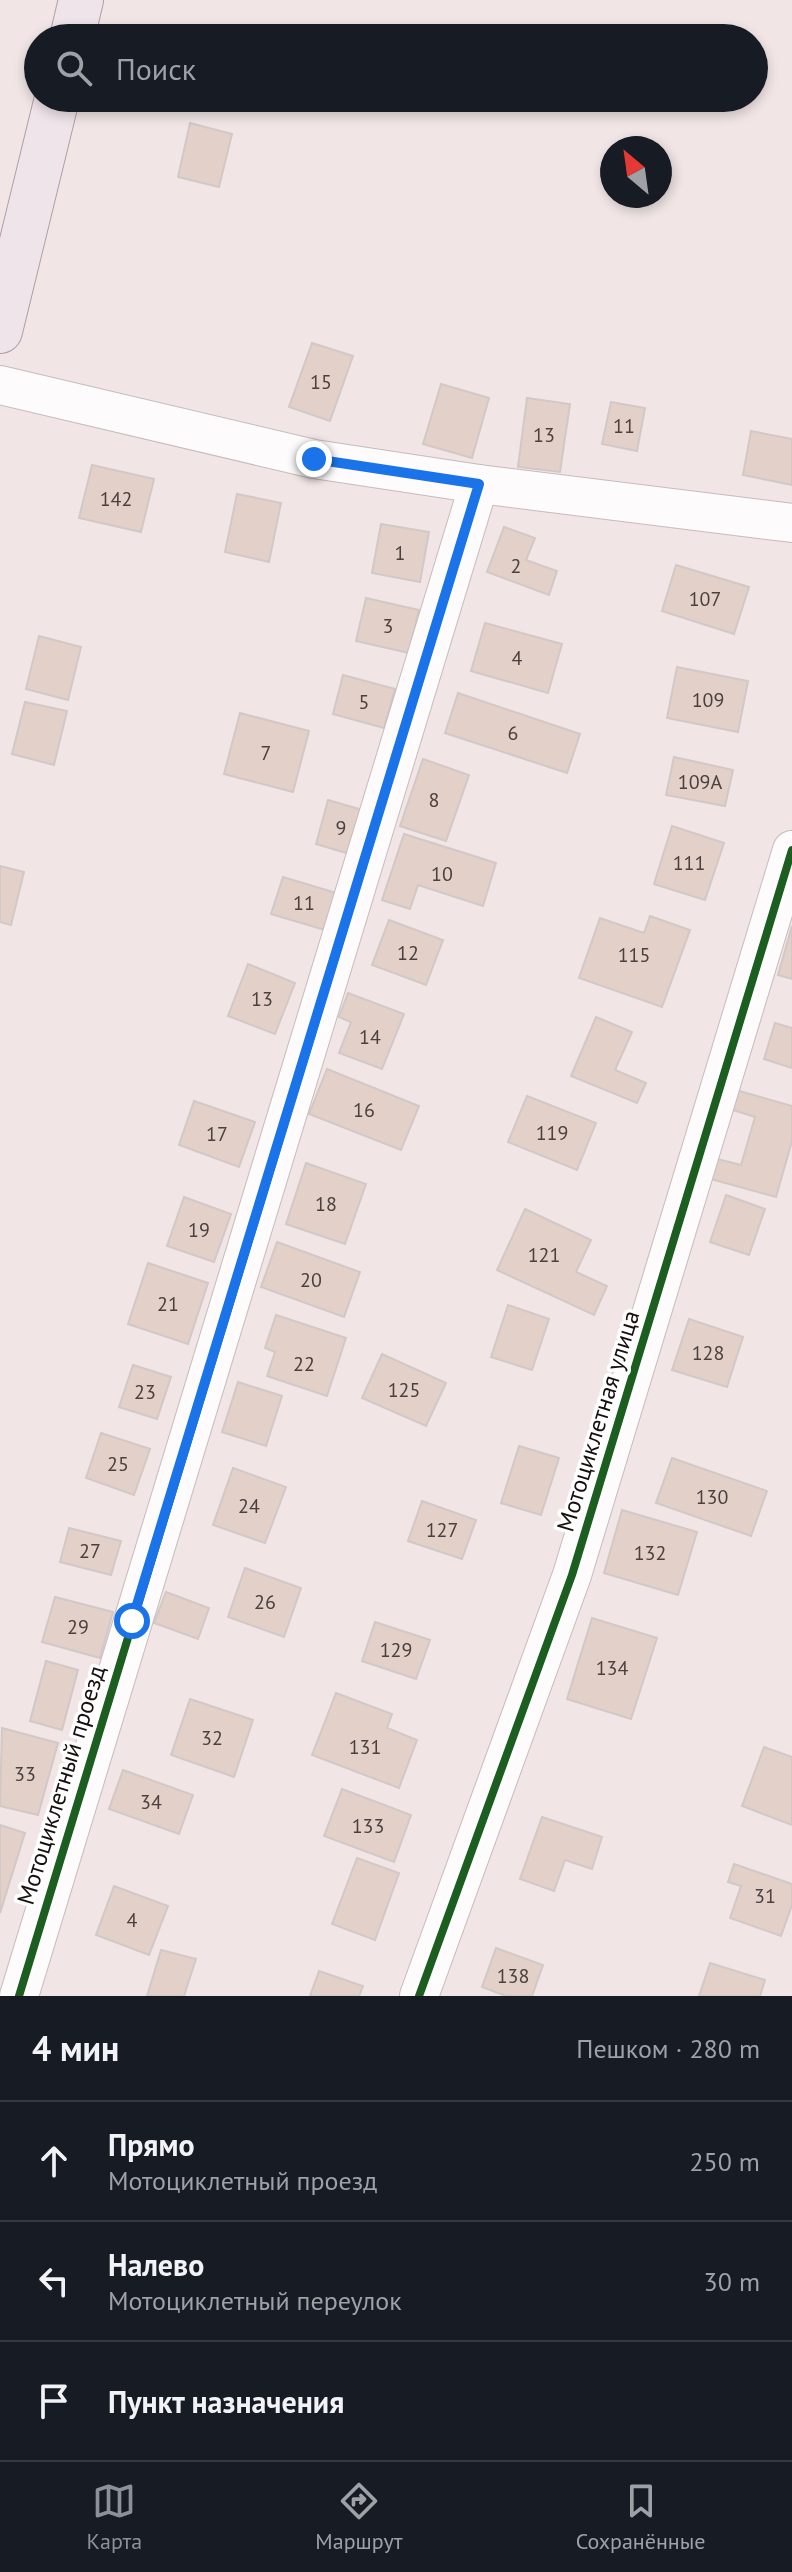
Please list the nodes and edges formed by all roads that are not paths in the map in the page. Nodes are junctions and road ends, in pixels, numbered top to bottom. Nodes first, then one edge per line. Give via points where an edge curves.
1 (81, 0) edge
2 (75, 24) edge
3 (54, 112) edge
4 (0, 331) edge
5 (0, 385) edge
6 (479, 484) junction
7 (792, 523) edge
8 (792, 850) edge
9 (19, 1996) edge
10 (419, 1996) edge

1 - 2 main road
3 - 4 main road
5 - 6 street via 314,459
6 - 7 street
6 - 9 street, Мотоциклетный проезд
8 - 10 street, Мотоциклетная улица via 572,1575

